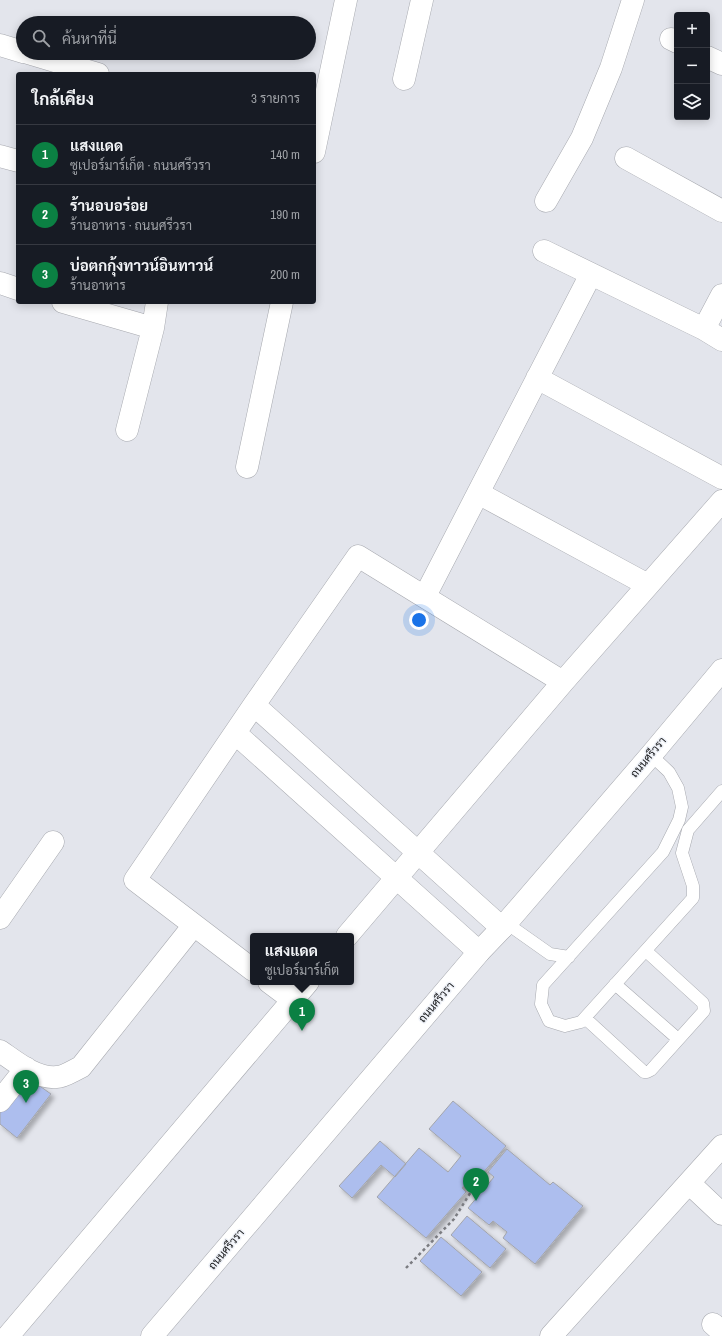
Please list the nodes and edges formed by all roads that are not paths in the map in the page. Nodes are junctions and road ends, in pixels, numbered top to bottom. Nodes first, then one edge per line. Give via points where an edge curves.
1 (346, 0) edge
2 (422, 0) edge
3 (633, 0) edge
4 (0, 45) edge
5 (16, 50) edge
6 (710, 58) edge
7 (51, 60) edge
8 (722, 64) edge
9 (91, 72) edge
10 (404, 78) dead end
11 (316, 142) edge
12 (0, 156) edge
13 (626, 158) dead end
14 (16, 160) edge
15 (546, 201) dead end
16 (722, 211) edge
17 (544, 251) dead end
18 (590, 274) junction
19 (0, 283) edge
20 (16, 288) edge
21 (722, 295) edge
22 (70, 304) edge
23 (157, 304) edge
24 (282, 304) edge
25 (153, 328) junction
26 (704, 329) junction
27 (722, 340) edge
28 (537, 378) junction
29 (127, 430) dead end
30 (247, 467) dead end
31 (722, 478) edge
32 (478, 493) junction
33 (722, 501) edge
34 (648, 585) junction
35 (425, 596) junction
36 (722, 670) edge
37 (563, 682) junction
38 (254, 705) junction
39 (235, 733) junction
40 (651, 755) junction
41 (722, 791) edge
42 (53, 842) dead end
43 (418, 853) junction
44 (397, 878) junction
45 (0, 918) edge
46 (194, 925) junction
47 (504, 926) junction
48 (350, 933) edge
49 (646, 951) junction
50 (479, 952) junction
51 (569, 957) junction
52 (250, 968) edge
53 (615, 984) junction
54 (273, 985) edge
55 (306, 985) edge
56 (293, 1000) junction
57 (585, 1018) junction
58 (678, 1039) junction
59 (0, 1051) edge
60 (26, 1068) junction
61 (0, 1101) edge
62 (722, 1146) edge
63 (689, 1183) junction
64 (722, 1214) edge
65 (8, 1336) edge
66 (152, 1336) edge
67 (551, 1336) edge

1 - 11 street
2 - 10 street
3 - 15 street via 611,68 582,138
4 - 5 street
6 - 8 street
7 - 9 street
12 - 14 street
13 - 16 street
17 - 18 street
18 - 26 street
18 - 28 street
19 - 20 street
21 - 26 street
22 - 25 street
23 - 25 street
24 - 30 street
25 - 29 street
26 - 27 street
28 - 31 street
28 - 32 street
32 - 34 street
32 - 35 street
33 - 34 street
34 - 37 street
35 - 37 street
35 - 38 street via 358,556
36 - 40 street, ถนนศรีวรา
37 - 43 street
38 - 39 street
38 - 43 street
39 - 44 street
39 - 46 street via 135,880
40 - 47 street, ถนนศรีวรา
40 - 51 lane via 669,772 678,788 682,807 679,820 663,852
41 - 49 lane via 688,830 682,853 693,886 693,898
42 - 45 street
43 - 44 street
43 - 47 street
44 - 48 street
44 - 50 street
46 - 52 street
46 - 60 street via 81,1067 58,1077 40,1075
47 - 50 street, ถนนศรีวรา
47 - 51 lane via 550,954
49 - 53 lane
49 - 58 lane via 703,1003 704,1011
50 - 66 street, ถนนศรีวรา
51 - 57 lane via 543,985 541,1004 549,1021 565,1026 581,1022
53 - 57 lane
53 - 58 lane
54 - 56 street
55 - 56 street
56 - 65 street
57 - 58 lane via 644,1072 651,1070
59 - 60 street
60 - 61 street
62 - 63 street
63 - 64 street
63 - 67 street

